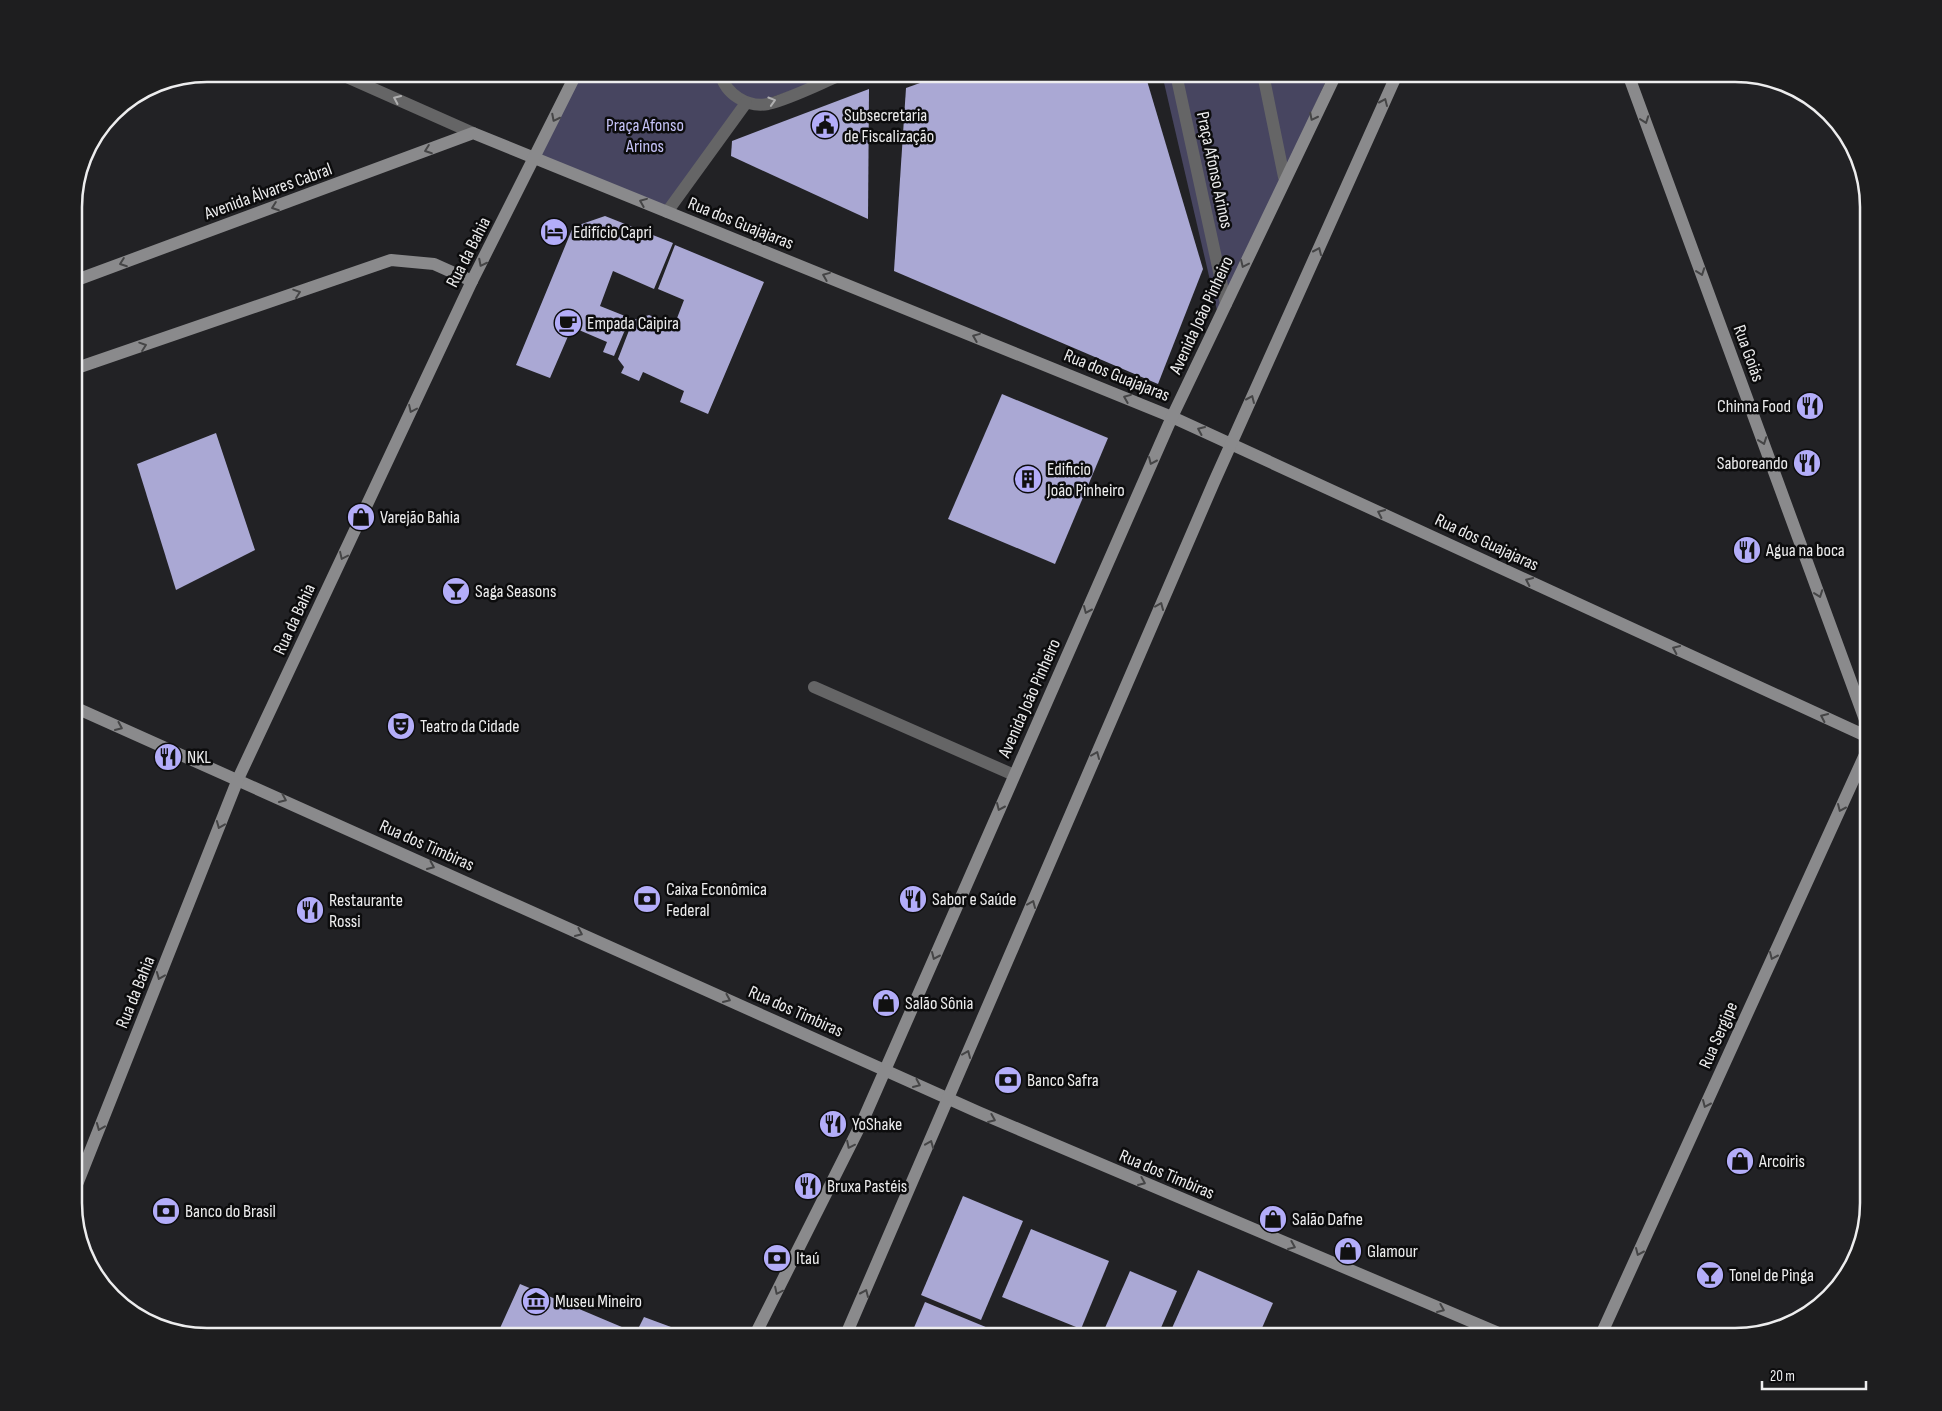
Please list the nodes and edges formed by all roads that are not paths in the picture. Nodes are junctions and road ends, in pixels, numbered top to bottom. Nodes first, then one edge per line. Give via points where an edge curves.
1 (358, 82) edge
2 (572, 82) edge
3 (722, 82) edge
4 (823, 82) edge
5 (1178, 82) edge
6 (1265, 82) edge
7 (1332, 82) edge
8 (1393, 82) edge
9 (1631, 82) edge
10 (746, 103) junction
11 (473, 134) junction
12 (535, 158) junction
13 (1284, 177) junction
14 (667, 212) junction
15 (83, 278) edge
16 (472, 281) junction
17 (1226, 304) junction
18 (83, 366) edge
19 (1172, 416) junction
20 (1231, 443) junction
21 (814, 687) dead end
22 (1860, 706) edge
23 (83, 711) edge
24 (1860, 733) edge
25 (1860, 766) edge
26 (1014, 774) junction
27 (238, 780) junction
28 (885, 1070) junction
29 (948, 1098) junction
30 (83, 1169) edge
31 (758, 1328) edge
32 (849, 1328) edge
33 (1487, 1328) edge
34 (1604, 1328) edge

11 -> 1 street, Rua dos Guajajaras
2 -> 12 street, Rua da Bahia
3 - 10 street
10 -> 4 street via 767,104
5 - 17 street, Praça Afonso Arinos
6 - 13 street
7 -> 13 street, Avenida João Pinheiro
20 -> 8 street
9 -> 22 street, Rua Goiás
10 - 14 street
11 - 12 street, Rua dos Guajajaras
11 -> 15 street, Avenida Álvares Cabral
14 -> 12 street, Rua dos Guajajaras
12 -> 16 street, Rua da Bahia
13 -> 17 street, Avenida João Pinheiro
19 -> 14 street, Rua dos Guajajaras
18 -> 16 street via 391,260 434,264
16 -> 27 street, Rua da Bahia
17 - 19 street, Avenida João Pinheiro
20 -> 19 street, Rua dos Guajajaras
19 -> 26 street, Avenida João Pinheiro
24 -> 20 street, Rua dos Guajajaras
29 -> 20 street
21 - 26 street
23 -> 27 street, Rua dos Timbiras
25 -> 34 street, Rua Sergipe
26 -> 28 street, Avenida João Pinheiro
27 -> 28 street, Rua dos Timbiras
27 -> 30 street, Rua da Bahia
28 -> 29 street, Rua dos Timbiras
28 -> 31 street, Avenida João Pinheiro
32 -> 29 street
29 -> 33 street, Rua dos Timbiras

